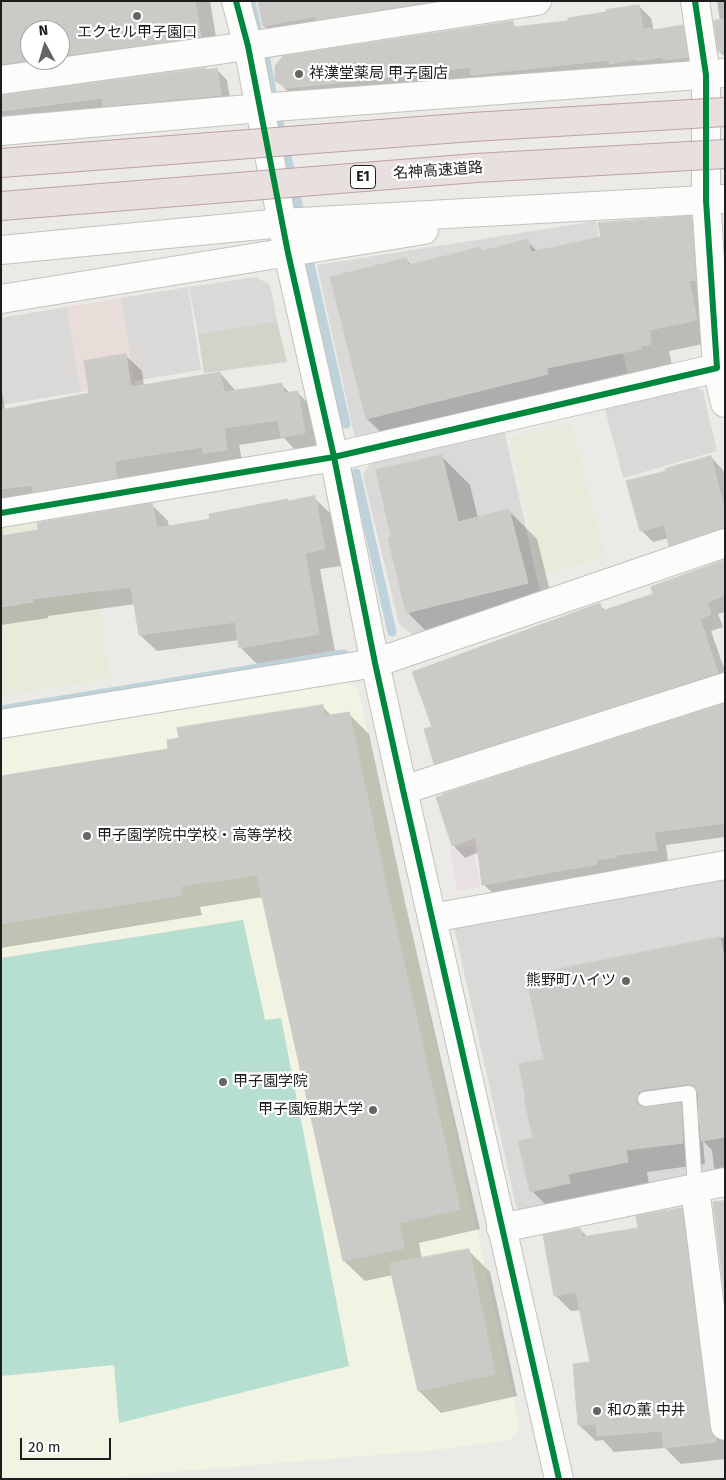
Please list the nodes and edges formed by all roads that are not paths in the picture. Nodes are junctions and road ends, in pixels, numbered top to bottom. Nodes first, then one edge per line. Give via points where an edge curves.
1 (236, 1) edge
2 (537, 1) edge
3 (695, 1) edge
4 (248, 46) junction
5 (716, 74) edge
6 (1, 80) edge
7 (260, 108) junction
8 (725, 112) edge
9 (1, 131) edge
10 (725, 154) edge
11 (1, 163) edge
12 (715, 200) edge
13 (1, 206) edge
14 (557, 208) junction
15 (282, 223) junction
16 (1, 250) edge
17 (288, 253) junction
18 (1, 299) edge
19 (717, 368) junction
20 (725, 403) edge
21 (334, 457) junction
22 (1, 513) edge
23 (725, 543) edge
24 (375, 664) junction
25 (725, 687) edge
26 (1, 724) edge
27 (403, 790) junction
28 (725, 865) edge
29 (432, 918) junction
30 (645, 1099) dead end
31 (725, 1182) edge
32 (695, 1188) junction
33 (501, 1228) junction
34 (725, 1426) edge
35 (559, 1479) edge

1 - 4 street
2 - 4 street
3 - 5 street
4 - 6 street
4 - 7 street
5 - 7 street
5 - 12 street
7 - 9 street
7 - 15 street
8 - 11 highway, bridge via 472,127
10 - 13 highway, 名神高速道路 / E1, bridge via 476,168
12 - 14 street
12 - 19 street
14 - 15 street
14 - 17 street
15 - 16 street
15 - 17 street
17 - 18 street
17 - 21 street
19 - 20 street
19 - 21 street
21 - 22 street
21 - 24 street
23 - 24 street
24 - 26 street
24 - 27 street
25 - 27 street
27 - 29 street
28 - 29 street
29 - 33 street
30 - 32 lane via 688,1093
31 - 32 street
32 - 33 street
32 - 34 street
33 - 35 street

